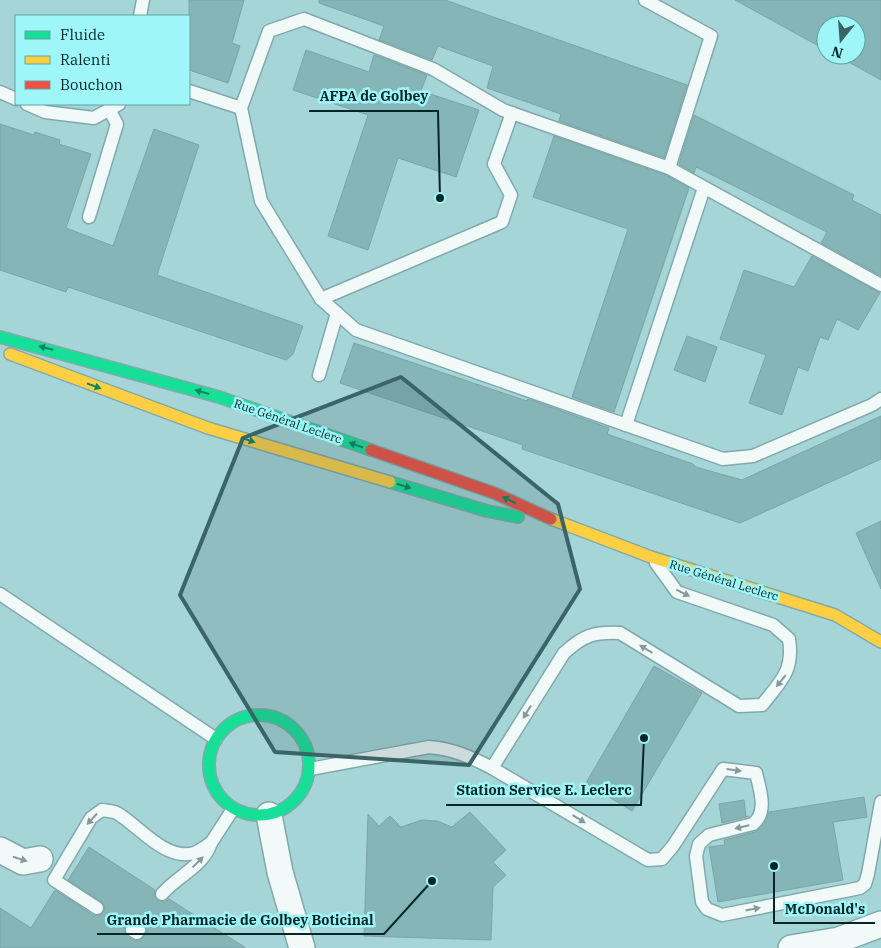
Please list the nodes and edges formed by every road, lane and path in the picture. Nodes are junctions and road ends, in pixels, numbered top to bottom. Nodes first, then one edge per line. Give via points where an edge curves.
1 (143, 0) edge
2 (645, 0) edge
3 (140, 15) edge
4 (190, 91) edge
5 (0, 92) edge
6 (15, 99) edge
7 (29, 105) edge
8 (114, 106) edge
9 (240, 108) junction
10 (512, 113) junction
11 (669, 168) junction
12 (704, 188) junction
13 (89, 217) dead end
14 (881, 285) edge
15 (321, 299) junction
16 (337, 314) junction
17 (0, 337) edge
18 (0, 350) edge
19 (319, 376) dead end
20 (881, 398) edge
21 (626, 425) junction
22 (569, 528) junction
23 (651, 557) junction
24 (0, 594) edge
25 (880, 643) edge
26 (216, 739) junction
27 (492, 768) junction
28 (310, 769) junction
29 (881, 802) edge
30 (234, 809) junction
31 (269, 815) junction
32 (211, 843) junction
33 (0, 850) edge
34 (40, 859) dead end
35 (162, 894) dead end
36 (97, 908) dead end
37 (880, 923) edge
38 (302, 948) edge
39 (791, 948) edge

1 - 3 lane
2 - 11 lane via 711,36
4 - 9 lane
5 - 6 lane
7 - 8 lane via 45,112 94,118
8 - 13 lane via 117,124
9 - 10 lane via 269,31 304,19 433,69
9 - 15 lane via 261,201
10 - 11 lane
10 - 15 lane via 494,164 511,196 502,222
11 - 12 lane
12 - 14 lane
12 - 21 lane
15 - 16 lane
16 - 19 lane
16 - 21 lane via 356,330
22 -> 17 main road, Rue Général Leclerc via 494,493 219,397
18 -> 22 main road, Rue Général Leclerc via 208,428 487,511
20 - 21 lane via 872,405 753,456 723,459
22 - 23 main road, Rue Général Leclerc
23 - 25 main road, Rue Général Leclerc via 835,615
23 -> 27 lane via 677,592 772,625 789,639 792,654 788,672 762,705 739,706 620,633 598,632 576,642 564,653
24 - 26 lane
26 - 28 main road via 227,726 241,718 256,714 272,716 287,723 305,743
26 - 30 main road via 210,753 209,769 217,791
27 - 28 lane via 466,754 429,746
27 -> 29 lane via 648,860 662,859 673,846 723,769 756,773 762,809 758,820 709,835 700,844 696,856 702,902 707,910 722,915 860,888 868,874
28 - 31 main road via 306,785 297,799
30 - 31 main road via 245,814
30 - 32 lane
31 - 38 street via 280,872
35 -> 32 lane via 196,865 208,852
32 -> 36 lane via 195,853 182,854 161,845 116,812 102,810 91,818 54,880
33 -> 34 street via 23,862
37 - 39 street via 839,940

